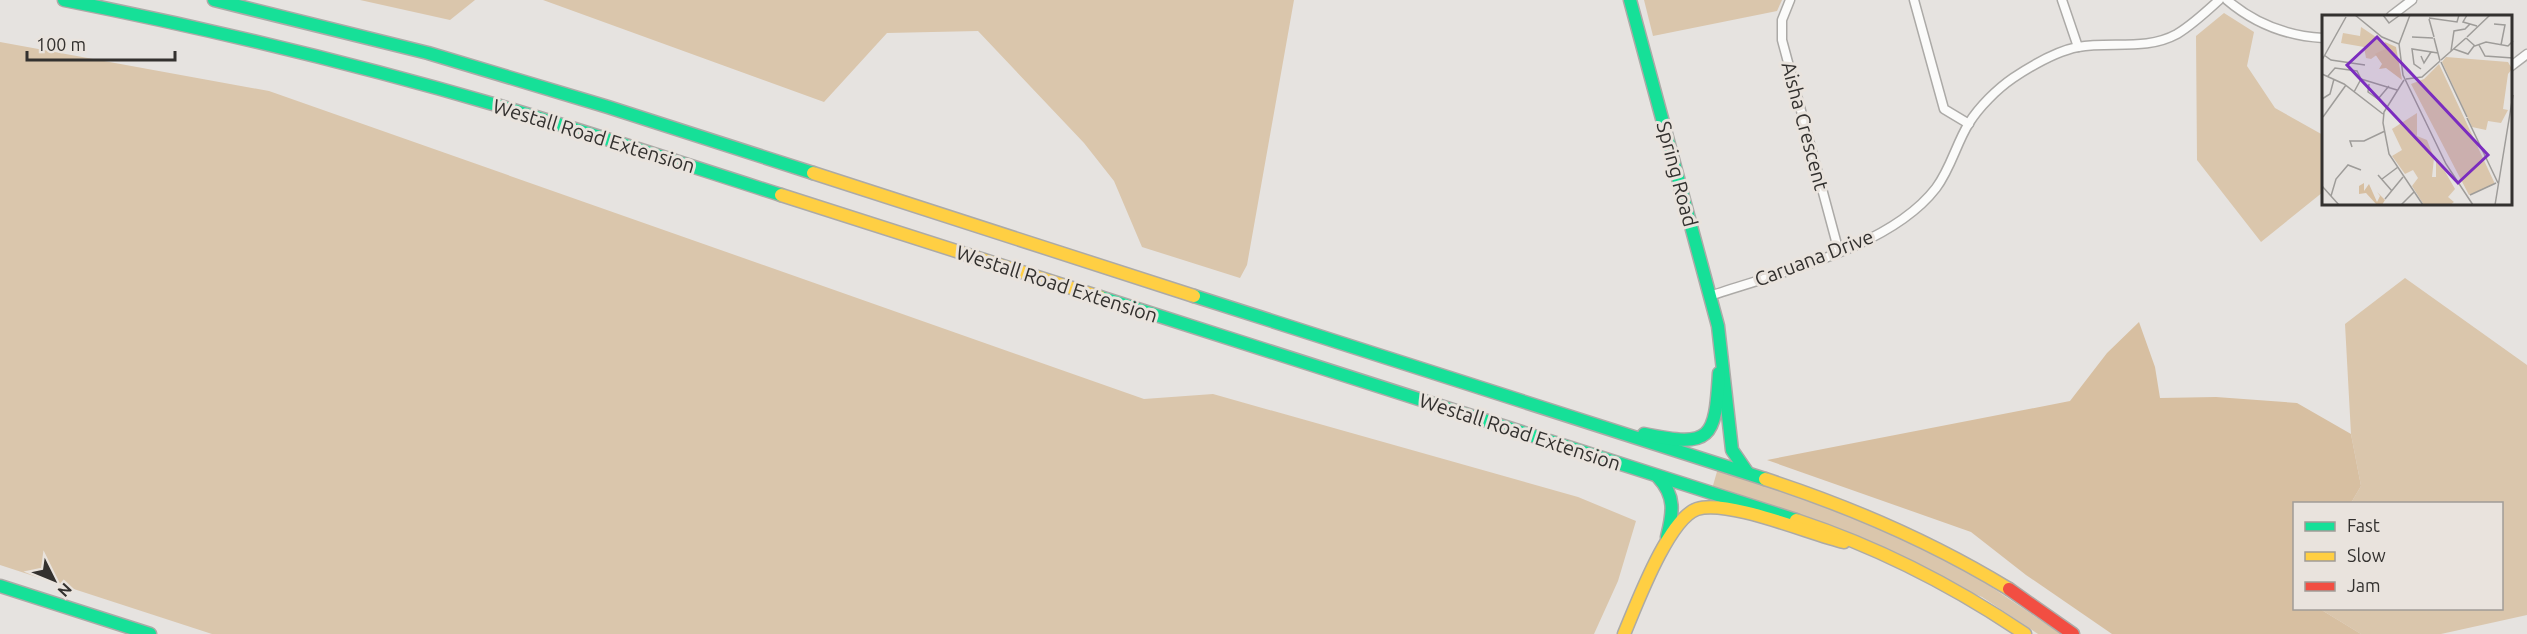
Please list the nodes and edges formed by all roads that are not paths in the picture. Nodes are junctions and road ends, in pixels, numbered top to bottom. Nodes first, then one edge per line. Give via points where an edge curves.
1 (64, 0) edge
2 (214, 0) edge
3 (1630, 0) edge
4 (1790, 0) edge
5 (1914, 0) edge
6 (2062, 0) edge
7 (2219, 0) edge
8 (2227, 0) edge
9 (2412, 0) edge
10 (2392, 15) edge
11 (2322, 38) edge
12 (2078, 47) junction
13 (2527, 54) edge
14 (2512, 66) edge
15 (1969, 124) junction
16 (1839, 252) junction
17 (1710, 296) junction
18 (1721, 348) junction
19 (1582, 419) junction
20 (1748, 472) junction
21 (1659, 477) junction
22 (1667, 541) junction
23 (1869, 547) junction
24 (0, 585) edge
25 (150, 634) edge
26 (1625, 634) edge
27 (2025, 634) edge
28 (2073, 634) edge

1 - 21 main road, Westall Road Extension via 283,48 503,107
2 - 19 main road, Westall Road Extension via 365,36 528,82
3 - 17 main road, Spring Road
4 - 16 street, Aisha Crescent via 1782,20 1782,40
5 - 15 street via 1944,108
6 - 12 street
7 - 12 street, Caruana Drive via 2175,35 2148,44
8 - 11 street via 2268,26
9 - 10 street
12 - 15 street, Caruana Drive via 2044,60 2012,79
13 - 14 street
15 - 16 street, Caruana Drive via 1950,167 1936,189 1913,212
16 - 17 street, Caruana Drive
17 - 18 main road, Spring Road
18 - 19 main road, Spring Road via 1715,418 1703,438 1676,441
18 - 20 main road, Spring Road via 1732,450
19 - 20 main road, Westall Road Extension
20 - 28 main road, Westall Road Extension via 1827,499 1951,553 2028,600
21 - 22 main road via 1670,489 1673,504
21 - 23 main road, Westall Road Extension
22 - 23 main road via 1696,509 1716,509
22 - 26 main road
23 - 27 main road, Westall Road Extension via 1940,580
24 - 25 main road

